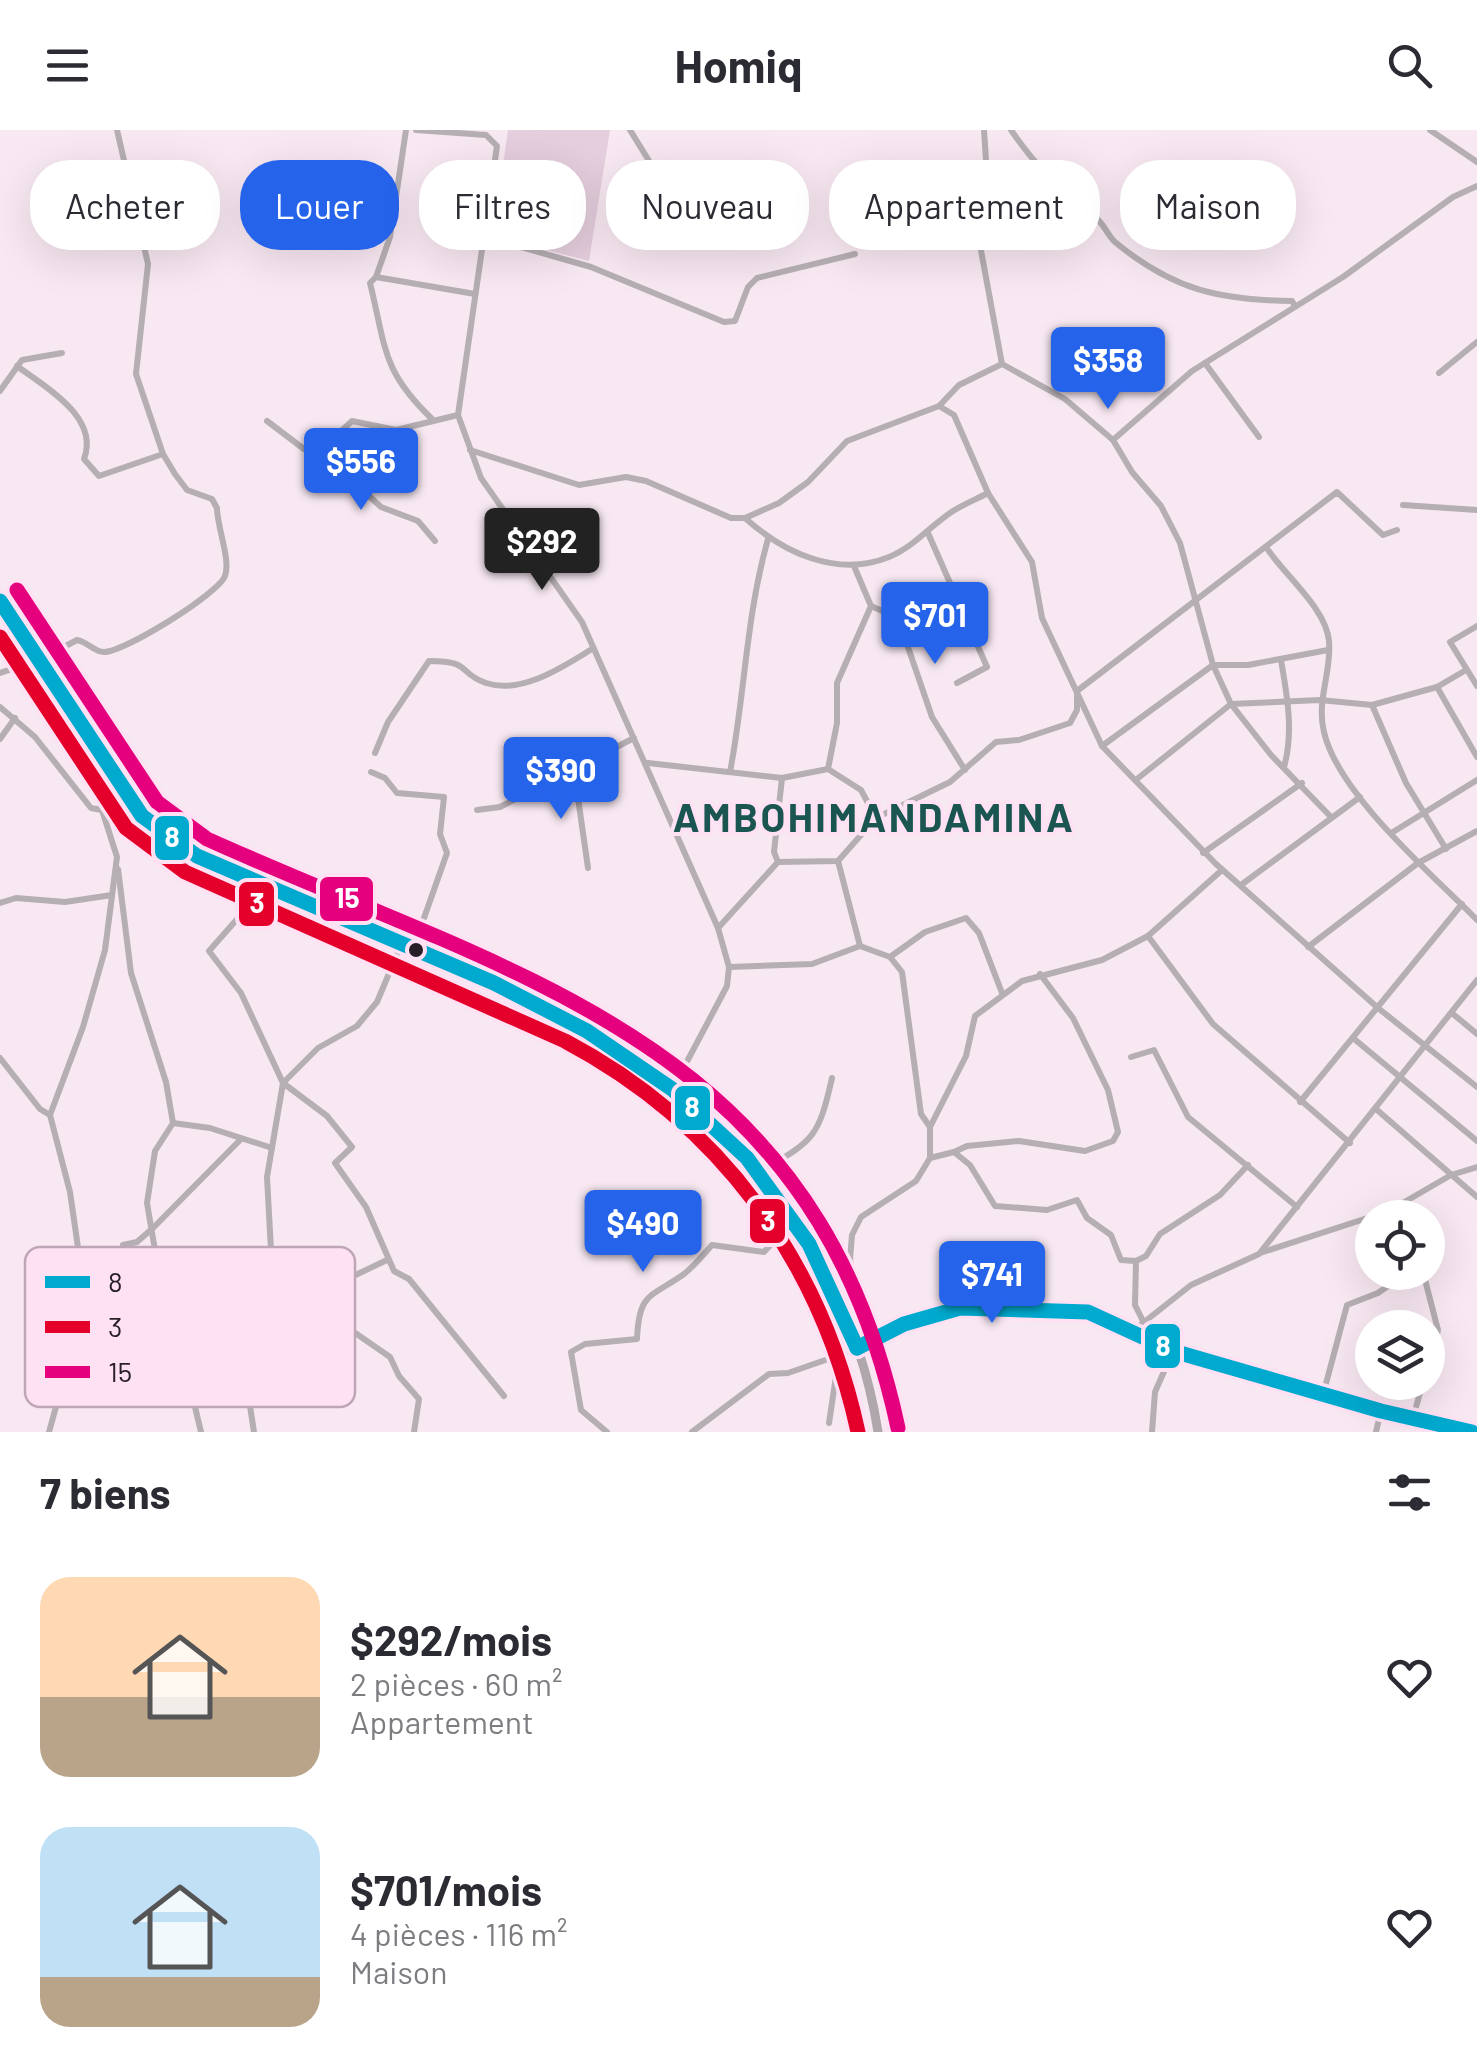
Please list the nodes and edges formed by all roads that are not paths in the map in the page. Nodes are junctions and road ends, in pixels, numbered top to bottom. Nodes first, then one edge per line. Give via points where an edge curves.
1 (118, 130) edge
2 (406, 130) edge
3 (416, 130) edge
4 (630, 130) edge
5 (984, 130) edge
6 (1011, 130) edge
7 (1430, 130) edge
8 (494, 160) edge
9 (648, 160) edge
10 (1477, 162) edge
11 (1477, 186) edge
12 (483, 250) edge
13 (530, 250) edge
14 (855, 254) dead end
15 (376, 277) junction
16 (475, 294) junction
17 (1296, 306) junction
18 (1477, 342) edge
19 (62, 354) dead end
20 (1205, 363) junction
21 (1002, 364) junction
22 (17, 366) junction
23 (1439, 373) dead end
24 (0, 391) edge
25 (940, 406) junction
26 (458, 415) junction
27 (432, 419) junction
28 (267, 420) dead end
29 (1259, 437) dead end
30 (1114, 440) junction
31 (469, 450) junction
32 (320, 451) junction
33 (163, 454) junction
34 (988, 494) junction
35 (1403, 504) dead end
36 (1477, 510) edge
37 (745, 518) junction
38 (1397, 530) dead end
39 (928, 533) junction
40 (768, 539) junction
41 (436, 541) dead end
42 (1266, 547) junction
43 (854, 566) junction
44 (0, 601) edge
45 (1197, 601) junction
46 (871, 606) junction
47 (1477, 626) edge
48 (592, 649) junction
49 (1328, 650) junction
50 (1282, 660) junction
51 (38, 661) junction
52 (1213, 666) junction
53 (1466, 670) junction
54 (0, 672) edge
55 (957, 683) dead end
56 (1477, 686) edge
57 (1437, 688) junction
58 (1077, 692) junction
59 (1320, 700) junction
60 (1288, 703) junction
61 (1232, 704) junction
62 (0, 706) edge
63 (1372, 706) junction
64 (14, 718) junction
65 (634, 738) junction
66 (0, 740) edge
67 (1102, 746) junction
68 (375, 753) dead end
69 (1477, 758) edge
70 (647, 762) junction
71 (1284, 767) junction
72 (828, 769) junction
73 (574, 770) junction
74 (965, 770) junction
75 (370, 772) dead end
76 (730, 772) junction
77 (782, 778) junction
78 (1137, 778) junction
79 (1477, 780) edge
80 (118, 782) junction
81 (1302, 784) junction
82 (1360, 797) junction
83 (102, 810) junction
84 (477, 810) dead end
85 (1425, 812) junction
86 (1330, 816) junction
87 (876, 818) junction
88 (1477, 831) edge
89 (1393, 832) junction
90 (1446, 848) junction
91 (1204, 852) junction
92 (117, 858) junction
93 (838, 861) junction
94 (778, 862) junction
95 (1418, 863) junction
96 (588, 868) dead end
97 (1222, 870) junction
98 (256, 882) junction
99 (1241, 885) junction
100 (112, 895) junction
101 (0, 903) edge
102 (1462, 904) junction
103 (1477, 920) edge
104 (718, 928) junction
105 (1148, 936) junction
106 (402, 945) junction
107 (860, 946) junction
108 (1308, 947) junction
109 (412, 949) junction
110 (890, 957) junction
111 (729, 966) junction
112 (1040, 974) junction
113 (1476, 982) edge
114 (1002, 993) junction
115 (1378, 1008) junction
116 (1453, 1014) junction
117 (1477, 1034) edge
118 (1353, 1038) junction
119 (1426, 1045) junction
120 (0, 1058) edge
121 (1131, 1058) dead end
122 (832, 1078) dead end
123 (1401, 1078) junction
124 (282, 1083) junction
125 (1476, 1085) edge
126 (673, 1088) junction
127 (1300, 1102) junction
128 (1376, 1109) junction
129 (50, 1115) junction
130 (173, 1123) junction
131 (930, 1127) junction
132 (241, 1139) junction
133 (1477, 1141) edge
134 (1350, 1144) junction
135 (272, 1148) junction
136 (954, 1152) junction
137 (930, 1158) junction
138 (1248, 1165) junction
139 (1477, 1167) edge
140 (760, 1172) junction
141 (1452, 1175) junction
142 (1477, 1197) edge
143 (1297, 1207) junction
144 (794, 1220) junction
145 (152, 1228) junction
146 (123, 1245) dead end
147 (77, 1247) edge
148 (154, 1247) edge
149 (270, 1247) edge
150 (1258, 1254) junction
151 (388, 1260) junction
152 (1136, 1261) junction
153 (355, 1276) edge
154 (1382, 1290) edge
155 (1144, 1323) junction
156 (1132, 1331) junction
157 (355, 1333) edge
158 (859, 1348) junction
159 (1173, 1351) junction
160 (840, 1356) junction
161 (1324, 1390) junction
162 (504, 1396) dead end
163 (1418, 1400) edge
164 (56, 1407) edge
165 (195, 1407) edge
166 (250, 1407) edge
167 (1381, 1411) junction
168 (1412, 1418) junction
169 (829, 1423) dead end
170 (49, 1432) edge
171 (201, 1432) edge
172 (254, 1432) edge
173 (414, 1432) edge
174 (607, 1432) edge
175 (692, 1432) edge
176 (878, 1432) edge
177 (1152, 1432) edge
178 (1376, 1432) edge
179 (1472, 1432) edge

1 - 33 street via 148,264 136,374
2 - 15 street via 390,237
3 - 8 street via 486,135 496,146
4 - 9 street
5 - 21 street via 990,206 980,245
6 - 17 street via 1035,165 1148,265 1214,296
7 - 10 street
11 - 17 street
12 - 16 street
13 - 14 street via 724,322 735,321 757,278
15 - 16 street
15 - 27 street via 370,283 392,369 399,386
16 - 26 street
17 - 20 street
18 - 23 street
19 - 22 street via 38,354
20 - 29 street
20 - 30 street
21 - 25 street via 960,385
21 - 30 street via 1064,398
22 - 24 street
22 - 33 street via 67,404 87,441 84,459 99,476
25 - 34 street via 954,415
25 - 37 street via 847,441 808,482
26 - 27 street
26 - 31 street
27 - 32 street via 396,430 352,420
28 - 32 street via 304,450
30 - 45 street via 1180,543
31 - 37 street via 579,485 626,477 646,481 730,518
31 - 48 street via 495,500 582,622
32 - 41 street via 381,507 418,520
33 - 51 street via 187,490 217,508 223,582 182,616 119,650 100,653 77,640
34 - 39 street via 951,512
34 - 58 street via 1032,562 1042,618
35 - 36 street
37 - 40 street
38 - 42 street via 1383,534 1337,492
39 - 43 street via 890,557
39 - 55 street via 987,668
40 - 43 street via 806,559
40 - 76 street via 746,641 745,694
42 - 45 street
42 - 49 street via 1322,620
43 - 46 street
44 - 51 main road
45 - 52 street
45 - 58 street
46 - 72 street via 837,683 838,723
46 - 74 street via 898,618 932,717
47 - 53 street via 1450,642
48 - 65 street
48 - 68 street via 532,680 503,686 484,682 458,662 429,662
49 - 50 street
49 - 59 street
50 - 52 street
50 - 60 street
51 - 54 street
51 - 80 main road
52 - 61 street
52 - 67 street
53 - 56 street
53 - 57 street
57 - 63 street
57 - 69 street
58 - 67 street
58 - 74 street via 1070,723 996,742
59 - 60 street
59 - 63 street
59 - 82 street via 1324,735
60 - 61 street
60 - 71 street
61 - 71 street
61 - 78 street
62 - 64 street
63 - 85 street
64 - 66 street
64 - 83 street via 91,808
65 - 70 street
65 - 73 street
67 - 78 street
70 - 76 street
70 - 104 street
71 - 81 street
72 - 77 street
72 - 87 street via 861,790
73 - 84 street via 500,806
73 - 96 street
74 - 87 street
75 - 109 street via 397,794 444,797 440,834 447,853
76 - 77 street
77 - 94 street
78 - 91 street
79 - 85 street
80 - 83 street
80 - 98 main road via 142,816 168,837
81 - 86 street
81 - 91 street
82 - 86 street
82 - 89 street
83 - 92 street
85 - 89 street
85 - 90 street
86 - 99 street
87 - 93 street
88 - 90 street
89 - 95 street
90 - 95 street
91 - 97 street
92 - 100 street
92 - 130 street via 132,973
93 - 94 street
93 - 107 street
94 - 104 street
95 - 102 street
95 - 108 street
97 - 99 street
97 - 105 street
98 - 106 main road
98 - 124 street via 239,917 210,951 240,993
99 - 108 street
100 - 101 street
100 - 129 street via 84,1027
102 - 103 street
102 - 115 street
104 - 111 street
105 - 112 street via 1102,960
105 - 127 street via 1213,1024
106 - 109 main road
106 - 124 street via 357,1026 318,1048
107 - 110 street
107 - 111 street via 812,964
108 - 115 street
109 - 126 main road via 557,1014
110 - 114 street via 941,924 966,918 979,933
110 - 131 street via 902,972 921,1114
111 - 126 street via 727,986
112 - 114 street
112 - 136 street via 1073,1018 1108,1090 1118,1132 1112,1142 1086,1151 1019,1141
113 - 116 street
114 - 131 street via 975,1016 966,1056
115 - 118 street
115 - 119 street
116 - 117 street
116 - 119 street
118 - 123 street
118 - 127 street
119 - 123 street
119 - 125 street
120 - 129 street
121 - 138 street via 1154,1050 1188,1117
122 - 140 street via 810,1142
123 - 128 street
123 - 133 street
124 - 135 street
124 - 151 street via 327,1116 352,1146 335,1163 366,1207
126 - 140 main road
127 - 134 street
128 - 134 street
128 - 141 street
129 - 147 street
130 - 132 street
130 - 145 street via 155,1151 147,1203
131 - 137 street
132 - 135 street
132 - 145 street
134 - 143 street
135 - 149 street
136 - 137 street
136 - 152 street via 995,1206 1047,1210 1077,1200 1086,1218 1111,1235 1120,1260
137 - 158 street via 916,1181 861,1217 852,1235
138 - 143 street
138 - 152 street
139 - 141 street
140 - 144 main road
141 - 142 street
141 - 150 street via 1389,1211
143 - 150 street
144 - 158 main road
144 - 174 street via 764,1252 712,1245 686,1273 650,1293 638,1312 637,1339 585,1344 571,1352 581,1410
145 - 146 street
145 - 148 street
150 - 155 street via 1191,1285
151 - 153 street
151 - 162 street
152 - 155 street via 1135,1305
154 - 161 street via 1347,1304
155 - 156 street
156 - 158 street via 1088,1312 960,1308 904,1324
156 - 159 street
157 - 173 street via 390,1357 416,1393
158 - 160 street
158 - 176 main road
159 - 161 street
159 - 177 street via 1155,1392
160 - 169 street
160 - 175 street via 769,1374
161 - 167 street
163 - 168 street
164 - 170 street
165 - 171 street
166 - 172 street
167 - 168 street
167 - 178 street
168 - 179 street

